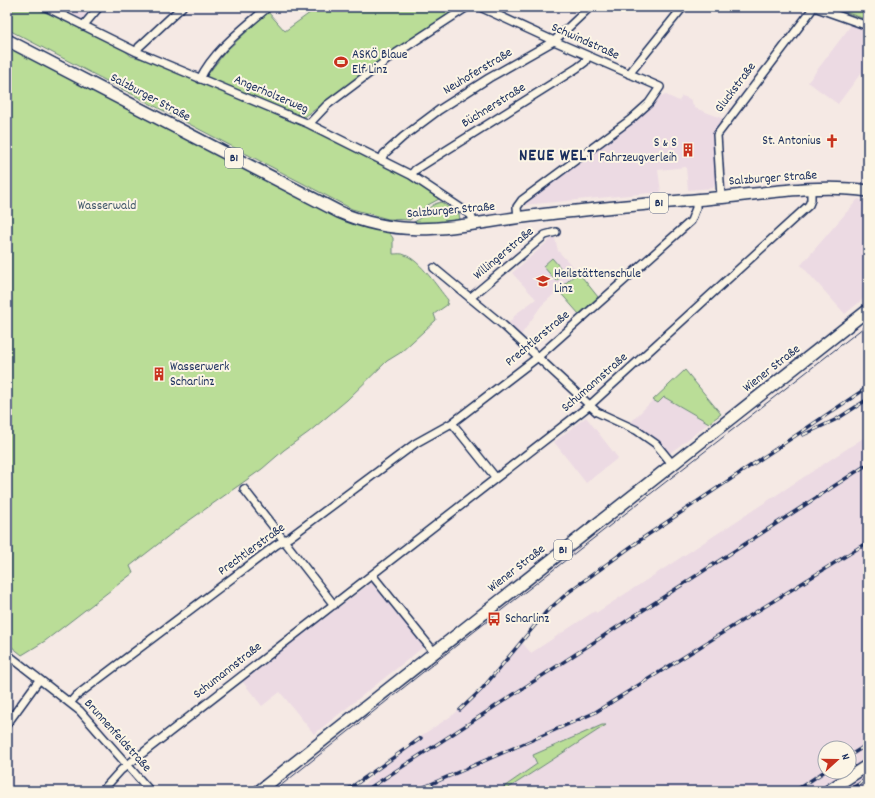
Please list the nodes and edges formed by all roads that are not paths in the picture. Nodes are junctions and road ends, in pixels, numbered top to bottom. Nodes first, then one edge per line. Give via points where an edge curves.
1 (46, 7) edge
2 (99, 7) edge
3 (182, 7) edge
4 (268, 7) edge
5 (467, 7) edge
6 (480, 7) edge
7 (590, 7) edge
8 (684, 7) edge
9 (814, 7) edge
10 (83, 26) junction
11 (868, 26) edge
12 (7, 40) edge
13 (554, 42) junction
14 (137, 52) junction
15 (588, 56) junction
16 (629, 74) junction
17 (200, 79) junction
18 (309, 124) junction
19 (381, 160) junction
20 (411, 175) junction
21 (811, 190) junction
22 (868, 191) edge
23 (721, 197) junction
24 (696, 200) junction
25 (518, 218) junction
26 (474, 224) junction
27 (556, 232) dead end
28 (434, 268) dead end
29 (470, 298) junction
30 (868, 310) edge
31 (538, 357) junction
32 (590, 406) junction
33 (452, 423) junction
34 (673, 465) junction
35 (496, 478) junction
36 (244, 489) dead end
37 (284, 540) junction
38 (372, 575) junction
39 (334, 605) junction
40 (434, 652) junction
41 (7, 654) edge
42 (39, 680) junction
43 (70, 702) junction
44 (7, 724) edge
45 (128, 765) junction
46 (868, 765) edge
47 (102, 791) edge
48 (150, 791) edge
49 (259, 791) edge
50 (828, 791) edge

1 - 10 street, Angerholzerweg
2 - 10 street
3 - 14 street via 139,47
4 - 17 street via 223,49
5 - 18 street via 395,54 327,105
6 - 13 street, Schwindstraße
7 - 13 street, Neuhoferstraße
8 - 16 street
9 - 11 street
9 - 23 street, Gluckstraße via 716,135
10 - 14 street, Angerholzerweg
12 - 26 main road, Salzburger Straße / B1 via 357,220 404,230
13 - 15 street, Schwindstraße
13 - 19 street, Neuhoferstraße via 489,78 439,110 403,137
14 - 17 street, Angerholzerweg
15 - 16 street, Schwindstraße
15 - 20 street, Büchnerstraße via 577,68 421,166
16 - 25 street, Schwindstraße via 660,87 649,103 630,120 522,200 517,208
17 - 18 street, Angerholzerweg
18 - 19 street, Angerholzerweg
19 - 20 street, Angerholzerweg
20 - 26 street, Angerholzerweg via 472,216
21 - 22 main road, Salzburger Straße / B1
21 - 23 main road, Salzburger Straße / B1
21 - 32 street, Schumannstraße via 809,205
23 - 24 main road, Salzburger Straße / B1
24 - 25 main road, Salzburger Straße / B1
24 - 31 street, Prechtlerstraße via 691,221
25 - 26 main road, Salzburger Straße / B1
27 - 29 street, Willingerstraße via 545,235
28 - 29 street, Willingerstraße
29 - 31 street, Willingerstraße
30 - 34 main road, Wiener Straße / B1
31 - 32 street, Willingerstraße
31 - 33 street, Prechtlerstraße
32 - 34 street, Willingerstraße via 597,412 636,430 656,444
32 - 35 street, Schumannstraße
33 - 35 street
33 - 37 street, Prechtlerstraße via 416,443
34 - 40 main road, Wiener Straße / B1
35 - 38 street, Schumannstraße
36 - 37 street
37 - 39 street
37 - 43 street, Prechtlerstraße
38 - 39 street, Schumannstraße
38 - 40 street
39 - 45 street, Schumannstraße
40 - 49 main road, Wiener Straße / B1
41 - 42 street, Brunnenfeldstraße
42 - 43 street, Brunnenfeldstraße
42 - 44 street
43 - 45 street, Brunnenfeldstraße
45 - 47 street, Schumannstraße
45 - 48 street, Brunnenfeldstraße
46 - 50 main road

